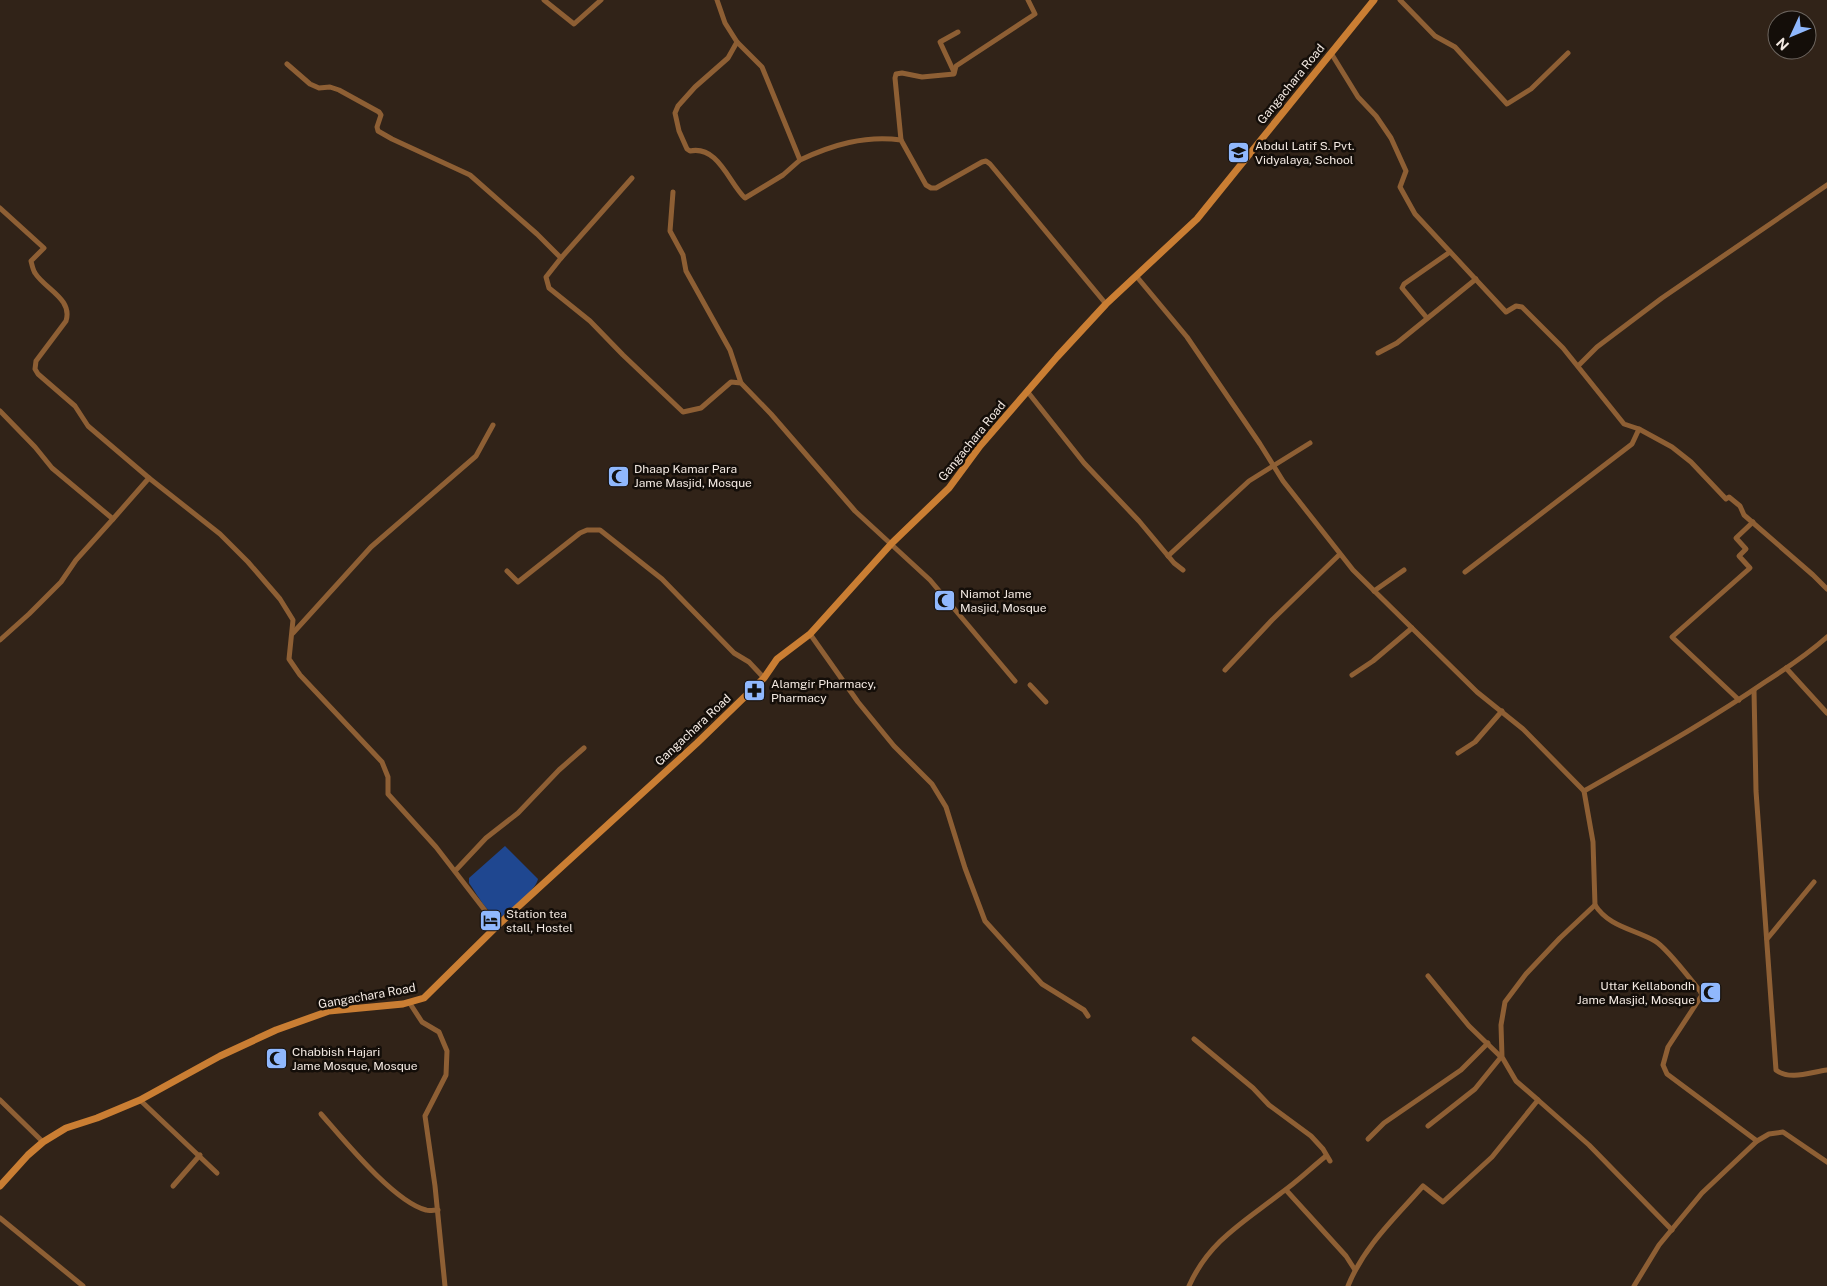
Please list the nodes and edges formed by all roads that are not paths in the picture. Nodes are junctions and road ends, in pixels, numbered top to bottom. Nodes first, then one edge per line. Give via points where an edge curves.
1 (544, 0) edge
2 (601, 0) edge
3 (717, 0) edge
4 (1028, 0) edge
5 (1374, 0) edge
6 (1400, 0) edge
7 (958, 32) dead end
8 (737, 42) junction
9 (1331, 52) junction
10 (1568, 53) dead end
11 (287, 64) dead end
12 (955, 73) junction
13 (901, 140) junction
14 (800, 160) junction
15 (632, 178) dead end
16 (1827, 184) edge
17 (673, 192) dead end
18 (0, 208) edge
19 (1450, 252) junction
20 (561, 258) junction
21 (1137, 277) junction
22 (1476, 279) junction
23 (1106, 304) junction
24 (1427, 318) junction
25 (1378, 353) dead end
26 (1578, 366) junction
27 (741, 383) junction
28 (1028, 390) junction
29 (0, 411) edge
30 (493, 425) dead end
31 (1639, 428) junction
32 (1310, 443) dead end
33 (1274, 466) junction
34 (149, 478) junction
35 (113, 519) junction
36 (1753, 522) junction
37 (892, 543) junction
38 (1340, 554) junction
39 (1168, 556) junction
40 (1183, 570) dead end
41 (1404, 570) dead end
42 (507, 571) dead end
43 (1465, 572) dead end
44 (1827, 589) edge
45 (1374, 591) junction
46 (1412, 628) junction
47 (293, 633) junction
48 (810, 634) junction
49 (1827, 637) edge
50 (0, 640) edge
51 (1786, 668) junction
52 (1225, 670) dead end
53 (1352, 675) dead end
54 (764, 678) junction
55 (1015, 681) dead end
56 (1030, 685) dead end
57 (1754, 690) junction
58 (1739, 700) junction
59 (1046, 702) dead end
60 (1502, 711) junction
61 (1827, 714) edge
62 (584, 748) dead end
63 (1458, 753) dead end
64 (1584, 791) junction
65 (455, 871) junction
66 (1814, 882) dead end
67 (1595, 905) junction
68 (497, 926) junction
69 (1766, 939) junction
70 (1428, 976) dead end
71 (408, 1002) junction
72 (1088, 1016) dead end
73 (1194, 1040) dead end
74 (1488, 1044) junction
75 (1827, 1070) edge
76 (0, 1100) edge
77 (140, 1100) junction
78 (1538, 1100) junction
79 (321, 1114) dead end
80 (1428, 1126) dead end
81 (1368, 1139) dead end
82 (1757, 1141) junction
83 (43, 1142) junction
84 (200, 1155) junction
85 (1326, 1156) junction
86 (1330, 1162) dead end
87 (1827, 1162) edge
88 (217, 1173) dead end
89 (0, 1186) edge
90 (173, 1186) dead end
91 (1286, 1190) junction
92 (438, 1210) junction
93 (0, 1218) edge
94 (1672, 1230) junction
95 (1355, 1270) junction
96 (83, 1286) edge
97 (445, 1286) edge
98 (1189, 1286) edge
99 (1348, 1286) edge
100 (1634, 1286) edge

1 - 2 street via 574,24
3 - 8 street via 725,23
4 - 12 street via 1035,14 956,66
5 - 9 main road, Gangachara Road
6 - 10 street via 1435,36 1455,47 1508,104 1531,89
7 - 12 street via 940,42
8 - 14 street via 762,67
8 - 14 street via 728,58 678,106 679,131 687,149 709,154 745,198 783,175
9 - 19 street via 1358,97 1391,138 1406,171 1400,187 1415,214
9 - 21 main road, Gangachara Road via 1197,219
11 - 20 street via 310,84 339,90 379,112 378,131 470,175
12 - 13 street via 922,77 896,74
13 - 14 street via 860,140 834,146
13 - 23 street via 926,185 931,188 982,162 990,164
15 - 20 street
16 - 26 street via 1662,298 1597,347
17 - 27 street via 670,231 683,255 686,271 730,350
18 - 34 street via 44,248 31,261 35,272 67,306 66,321 36,361 35,369 75,406 88,426
19 - 22 street
19 - 24 street via 1402,288
20 - 27 street via 546,277 549,288 590,321 684,412 701,408 731,382
21 - 23 main road, Gangachara Road
21 - 33 street via 1187,338
22 - 24 street
22 - 26 street via 1506,312 1516,306 1522,307
23 - 28 main road, Gangachara Road
24 - 25 street via 1397,343
26 - 31 street via 1624,424
27 - 37 street via 855,511
28 - 37 main road, Gangachara Road via 949,488
28 - 39 street via 1084,463
29 - 35 street via 52,468
30 - 47 street via 476,456 371,547
31 - 36 street via 1685,457 1726,499 1729,497 1740,506
31 - 43 street via 1632,444
32 - 33 street
33 - 38 street
33 - 39 street via 1237,490
34 - 35 street
34 - 47 street via 220,534 248,562 280,599 293,620
35 - 50 street via 60,582
36 - 44 street
36 - 58 street via 1736,538 1746,549 1739,556 1750,568 1672,637
37 - 48 main road, Gangachara Road
37 - 55 street via 930,580
38 - 45 street
38 - 52 street
39 - 40 street
41 - 45 street
42 - 54 street via 518,582 580,533 600,530 662,579 734,653 749,662
45 - 46 street
46 - 53 street
46 - 60 street via 1477,692
47 - 65 street via 289,659 300,675 382,762 388,777 388,794
48 - 54 main road, Gangachara Road via 777,659
48 - 72 street via 858,702 894,746 932,784 946,807 985,921 1042,984 1084,1010
49 - 51 street
51 - 57 street
51 - 61 street
54 - 68 main road, Gangachara Road
56 - 59 street
57 - 58 street
57 - 69 street via 1756,791
58 - 64 street
60 - 63 street via 1475,742
60 - 64 street via 1524,728
62 - 65 street
64 - 67 street via 1593,842
65 - 68 street
66 - 69 street
67 - 78 street via 1526,974 1505,1002 1501,1025 1502,1057 1516,1080
67 - 82 street via 1600,913 1621,927 1656,942 1700,991 1702,996 1668,1047 1663,1065 1667,1074
68 - 71 main road, Gangachara Road via 424,998
69 - 75 street via 1776,1070 1782,1075 1794,1076
70 - 74 street
71 - 77 main road, Gangachara Road via 329,1011 276,1030 220,1056
71 - 92 street via 422,1022 439,1032 448,1052 446,1074 425,1116
73 - 85 street via 1268,1104 1311,1136 1324,1149
74 - 80 street via 1502,1056 1474,1089
74 - 81 street via 1461,1070 1384,1123
76 - 83 street
77 - 83 main road, Gangachara Road via 66,1128
77 - 84 street
78 - 94 street via 1589,1145
78 - 95 street via 1492,1157 1443,1202 1423,1186 1369,1247
79 - 92 street via 367,1166 407,1201 426,1210
82 - 87 street via 1769,1134 1783,1132
82 - 94 street via 1702,1193
83 - 89 main road, Gangachara Road
84 - 88 street
84 - 90 street
85 - 86 street
85 - 91 street
91 - 95 street
91 - 98 street via 1224,1235
92 - 97 street
93 - 96 street
94 - 100 street
95 - 99 street

